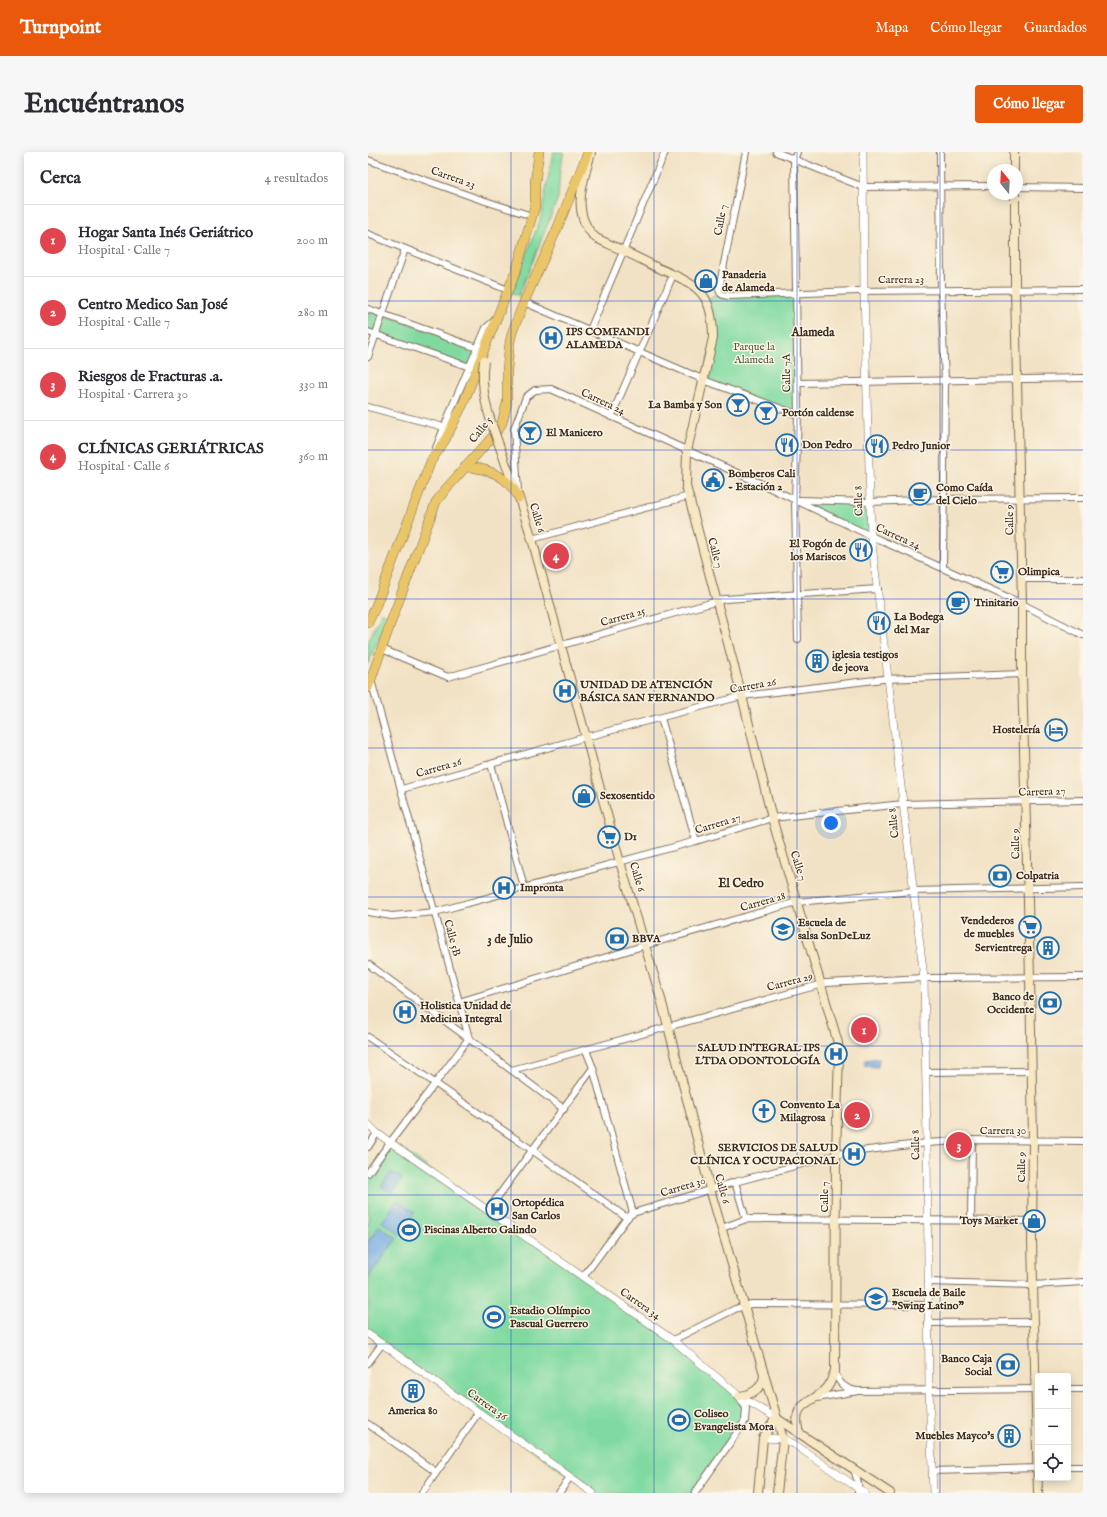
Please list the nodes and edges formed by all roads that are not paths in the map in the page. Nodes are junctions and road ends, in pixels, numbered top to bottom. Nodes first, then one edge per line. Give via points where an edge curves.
1 (539, 152) edge
2 (544, 152) edge
3 (588, 152) edge
4 (591, 152) edge
5 (664, 152) edge
6 (746, 152) edge
7 (776, 152) edge
8 (796, 152) edge
9 (862, 152) edge
10 (940, 152) edge
11 (1014, 152) edge
12 (368, 160) edge
13 (794, 160) junction
14 (1014, 164) edge
15 (536, 173) junction
16 (940, 186) junction
17 (987, 186) edge
18 (1023, 186) edge
19 (863, 187) junction
20 (1083, 188) edge
21 (1015, 200) edge
22 (532, 216) junction
23 (368, 234) edge
24 (405, 248) junction
25 (623, 251) junction
26 (673, 275) junction
27 (1083, 289) edge
28 (508, 290) junction
29 (1015, 290) junction
30 (864, 291) junction
31 (941, 291) junction
32 (720, 293) joint
33 (796, 294) junction
34 (524, 302) junction
35 (368, 309) edge
36 (382, 315) junction
37 (496, 320) junction
38 (590, 330) junction
39 (368, 332) edge
40 (376, 334) junction
41 (477, 348) junction
42 (640, 351) junction
43 (368, 357) edge
44 (482, 360) junction
45 (470, 367) junction
46 (1083, 378) edge
47 (1017, 379) junction
48 (703, 380) junction
49 (945, 381) junction
50 (867, 382) junction
51 (798, 383) junction
52 (368, 407) edge
53 (798, 415) junction
54 (611, 417) junction
55 (444, 428) junction
56 (687, 451) junction
57 (431, 461) junction
58 (465, 467) junction
59 (688, 496) junction
60 (519, 498) junction
61 (1020, 498) junction
62 (1083, 498) edge
63 (944, 499) junction
64 (795, 500) junction
65 (869, 502) junction
66 (871, 536) junction
67 (532, 539) junction
68 (943, 567) junction
69 (1022, 579) junction
70 (1083, 579) edge
71 (878, 589) junction
72 (797, 594) junction
73 (717, 601) junction
74 (1022, 604) junction
75 (372, 606) edge
76 (368, 623) edge
77 (1083, 635) edge
78 (798, 639) dead end
79 (561, 645) junction
80 (382, 649) junction
81 (1022, 674) junction
82 (888, 679) junction
83 (370, 684) edge
84 (742, 696) junction
85 (661, 718) junction
86 (586, 737) junction
87 (491, 764) junction
88 (402, 789) junction
89 (1083, 800) edge
90 (1026, 802) junction
91 (903, 804) junction
92 (772, 818) junction
93 (696, 841) junction
94 (620, 862) junction
95 (524, 887) junction
96 (1083, 887) edge
97 (1027, 888) junction
98 (913, 890) junction
99 (797, 902) junction
100 (368, 912) edge
101 (435, 912) junction
102 (646, 945) junction
103 (368, 964) edge
104 (1083, 977) edge
105 (924, 978) junction
106 (1030, 978) junction
107 (820, 984) junction
108 (459, 1002) junction
109 (668, 1027) junction
110 (368, 1037) edge
111 (469, 1038) junction
112 (586, 1050) junction
113 (593, 1068) junction
114 (512, 1070) junction
115 (1032, 1071) junction
116 (926, 1072) junction
117 (436, 1084) junction
118 (564, 1108) junction
119 (368, 1124) edge
120 (368, 1129) edge
121 (377, 1132) junction
122 (972, 1140) junction
123 (390, 1141) junction
124 (1033, 1141) junction
125 (1083, 1142) edge
126 (927, 1143) junction
127 (368, 1147) edge
128 (532, 1150) junction
129 (836, 1154) junction
130 (368, 1173) edge
131 (735, 1182) junction
132 (710, 1189) junction
133 (488, 1210) junction
134 (633, 1213) junction
135 (627, 1218) junction
136 (746, 1220) junction
137 (836, 1220) junction
138 (928, 1220) junction
139 (971, 1220) junction
140 (1032, 1221) junction
141 (722, 1228) junction
142 (583, 1277) junction
143 (928, 1282) junction
144 (1083, 1282) edge
145 (1033, 1285) junction
146 (836, 1304) junction
147 (928, 1305) junction
148 (743, 1306) junction
149 (1034, 1322) junction
150 (928, 1323) junction
151 (368, 1334) edge
152 (673, 1340) junction
153 (382, 1344) junction
154 (368, 1363) edge
155 (835, 1371) junction
156 (1036, 1373) edge
157 (764, 1374) junction
158 (1035, 1389) edge
159 (1071, 1389) edge
160 (1083, 1389) edge
161 (929, 1390) junction
162 (858, 1391) junction
163 (739, 1396) junction
164 (811, 1399) junction
165 (1037, 1409) edge
166 (478, 1413) junction
167 (776, 1418) junction
168 (368, 1424) edge
169 (800, 1434) junction
170 (763, 1438) junction
171 (783, 1439) junction
172 (1038, 1445) edge
173 (1071, 1467) edge
174 (1083, 1467) edge
175 (854, 1468) junction
176 (1035, 1468) edge
177 (932, 1471) junction
178 (436, 1472) junction
179 (570, 1477) junction
180 (1038, 1481) edge
181 (858, 1491) edge
182 (422, 1493) edge
183 (559, 1493) edge
184 (593, 1493) edge
185 (695, 1493) edge
186 (758, 1493) edge
187 (777, 1493) edge
188 (865, 1493) edge
189 (890, 1493) edge
190 (933, 1493) edge
191 (1038, 1493) edge

1 - 15 main road
2 - 15 main road
3 - 34 main road, Calle 5
4 - 25 main road via 580,193 580,209 584,222 596,238
5 - 25 street
6 - 32 street, Calle 7
7 - 13 street
8 - 13 street, Calle 7A
9 - 19 street, Calle 8
10 - 16 street
11 - 14 main road
12 - 22 street, Carrera 23
13 - 19 street
13 - 33 street, Calle 7A
15 - 22 main road via 535,206
16 - 17 street
16 - 19 street
16 - 31 street
18 - 20 street
19 - 30 street, Calle 8
21 - 29 main road, Calle 9
22 - 28 main road
23 - 24 street
24 - 28 street
24 - 36 street
25 - 26 main road
25 - 38 street
26 - 42 street
26 - 48 main road, Calle 7 via 696,288 706,298 713,324 713,338
27 - 29 street, Carrera 23
28 - 37 main road
29 - 31 street, Carrera 23
29 - 47 main road, Calle 9
30 - 31 street, Carrera 23
30 - 33 street, Carrera 23
30 - 50 street, Calle 8
31 - 49 street
32 - 33 street, Carrera 23 via 728,296
33 - 51 street, Calle 7A
34 - 38 street
34 - 58 main road, Calle 5 via 510,341 504,419 495,434
35 - 36 street
36 - 40 street
36 - 41 street
37 - 41 street via 486,328
37 - 44 main road
38 - 42 street
39 - 40 street
40 - 43 street
40 - 45 street
41 - 45 street
42 - 48 street
42 - 54 street
44 - 57 main road via 445,440
44 - 60 main road, Calle 6, bridge via 485,400
45 - 55 street
46 - 47 street
47 - 49 street
47 - 61 main road, Calle 9
48 - 53 street
48 - 56 main road, Calle 7
49 - 50 street
49 - 63 street
50 - 51 street
50 - 65 street, Calle 8
51 - 53 street, Calle 7A
52 - 55 street
53 - 64 street, Calle 7A
54 - 56 street, Carrera 24
54 - 60 street, Carrera 24 via 551,389 535,390 526,397 514,429
55 - 57 street
56 - 59 main road, Calle 7 via 685,476
56 - 64 street, Carrera 24
57 - 75 main road
58 - 60 main road via 484,469 499,475
58 - 80 main road, Calle 5 via 434,506
59 - 67 street
59 - 73 main road, Calle 7
60 - 67 main road, Calle 6
61 - 62 street
61 - 63 street
61 - 69 main road, Calle 9
63 - 65 street
63 - 68 street
64 - 65 street
64 - 66 street, Carrera 24
64 - 72 street, Calle 7A
65 - 66 street, Calle 8
66 - 68 street, Carrera 24
66 - 71 street, Calle 8
67 - 79 main road, Calle 6
68 - 74 street, Carrera 24
69 - 70 street
69 - 74 main road, Calle 9
71 - 72 street, Carrera 25
71 - 82 street, Calle 8
72 - 73 street, Carrera 25
72 - 78 street, Calle 7A
73 - 79 street, Carrera 25
73 - 84 main road, Calle 7
74 - 77 street, Carrera 24
74 - 81 main road, Calle 9
75 - 76 main road
79 - 80 street, Carrera 25 via 448,677
79 - 86 main road, Calle 6
80 - 83 main road, Calle 5
81 - 82 street, Carrera 26
81 - 90 main road, Calle 9
82 - 84 street, Carrera 26
82 - 91 street, Calle 8
83 - 88 street, Calle 5B
84 - 85 street, Carrera 26
84 - 92 main road, Calle 7
85 - 86 street, Carrera 26
85 - 93 street
86 - 87 street, Carrera 26
86 - 94 main road, Calle 6
87 - 88 street, Carrera 26
87 - 95 street
88 - 101 street, Calle 5B
89 - 90 street, Carrera 27
90 - 91 street, Carrera 27
90 - 97 main road, Calle 9
91 - 92 street, Carrera 27
91 - 98 street, Calle 8
92 - 93 street, Carrera 27
92 - 99 main road, Calle 7
93 - 94 street, Carrera 27
94 - 95 street, Carrera 27
94 - 102 main road, Calle 6
95 - 101 street, Carrera 27
96 - 97 street, Carrera 28
97 - 98 street, Carrera 28
97 - 106 main road, Calle 9
98 - 99 street, Carrera 28
98 - 105 street, Calle 8
99 - 102 street, Carrera 28
99 - 107 main road, Calle 7
100 - 101 street, Carrera 27 via 392,916
101 - 108 street, Calle 5B
102 - 108 street, Carrera 28
102 - 109 main road, Calle 6
103 - 111 street
104 - 106 street, Carrera 29
105 - 106 street, Carrera 29
105 - 107 street, Carrera 29
105 - 116 street, Calle 8
106 - 115 main road, Calle 9
107 - 109 street, Carrera 29
107 - 129 main road, Calle 7 via 839,1053
108 - 111 street, Calle 5B
109 - 112 street, Carrera 29
109 - 132 main road, Calle 6
110 - 117 street
111 - 114 street
111 - 117 street
112 - 113 street
112 - 114 street, Carrera 29
113 - 118 street
113 - 134 street
114 - 118 street
115 - 116 street
115 - 124 main road, Calle 9
116 - 126 street, Calle 8
117 - 123 street
117 - 128 street
118 - 128 street
119 - 121 street, Carrera 34
120 - 121 street, Carrera 34
121 - 123 street, Carrera 34
121 - 127 street
122 - 124 street, Carrera 30
122 - 126 street, Carrera 30
122 - 139 street
123 - 130 street
123 - 133 street, Carrera 34
124 - 125 street, Carrera 30
124 - 140 main road, Calle 9
126 - 129 street, Carrera 30
126 - 138 street, Calle 8
128 - 133 street
128 - 135 street
129 - 131 street, Carrera 30
129 - 137 main road, Calle 7
131 - 132 street, Carrera 30
131 - 136 street
132 - 134 street, Carrera 30
132 - 141 main road, Calle 6
133 - 142 street, Carrera 34
134 - 135 street, Carrera 30
135 - 142 street, Carrera 30
136 - 137 street
136 - 141 street
137 - 138 street
137 - 146 main road, Calle 7
138 - 139 street
138 - 143 street, Calle 8
139 - 140 street
140 - 145 main road, Calle 9
141 - 148 main road, Calle 6
142 - 152 street, Carrera 34
143 - 145 street
143 - 147 street, Calle 8
144 - 145 street
145 - 149 main road, Calle 9
146 - 147 street
146 - 148 street
146 - 155 main road, Calle 7
147 - 150 street, Calle 8
148 - 152 street
148 - 157 main road, Calle 6
149 - 150 street
149 - 156 main road, Calle 9
150 - 161 street, Calle 8
151 - 153 street, Carrera 36
152 - 163 street, Carrera 34
153 - 154 street
153 - 166 street, Carrera 36
155 - 162 street via 840,1384
155 - 164 main road, Calle 7 via 827,1388
157 - 163 main road via 756,1390
157 - 167 main road, Calle 6
158 - 161 street
159 - 160 street
161 - 162 street
161 - 177 street, Calle 8
162 - 164 street
163 - 167 street, Carrera 34
163 - 185 street via 746,1408 745,1421
164 - 169 main road, Calle 7 via 805,1403 798,1416
165 - 172 main road, Calle 9
166 - 178 street
166 - 179 street, Carrera 36
167 - 169 main road, Carrera 34
167 - 170 main road
167 - 171 main road, Calle 6
168 - 178 street
169 - 175 main road, Carrera 34
170 - 171 street
170 - 186 main road
171 - 181 street via 794,1444
171 - 187 main road, Calle 6
173 - 174 street
175 - 181 street
175 - 189 main road, Carrera 34
176 - 177 street
177 - 190 street, Calle 8
178 - 182 street
179 - 183 street
179 - 184 street, Carrera 36
180 - 191 main road, Calle 9
181 - 188 street

